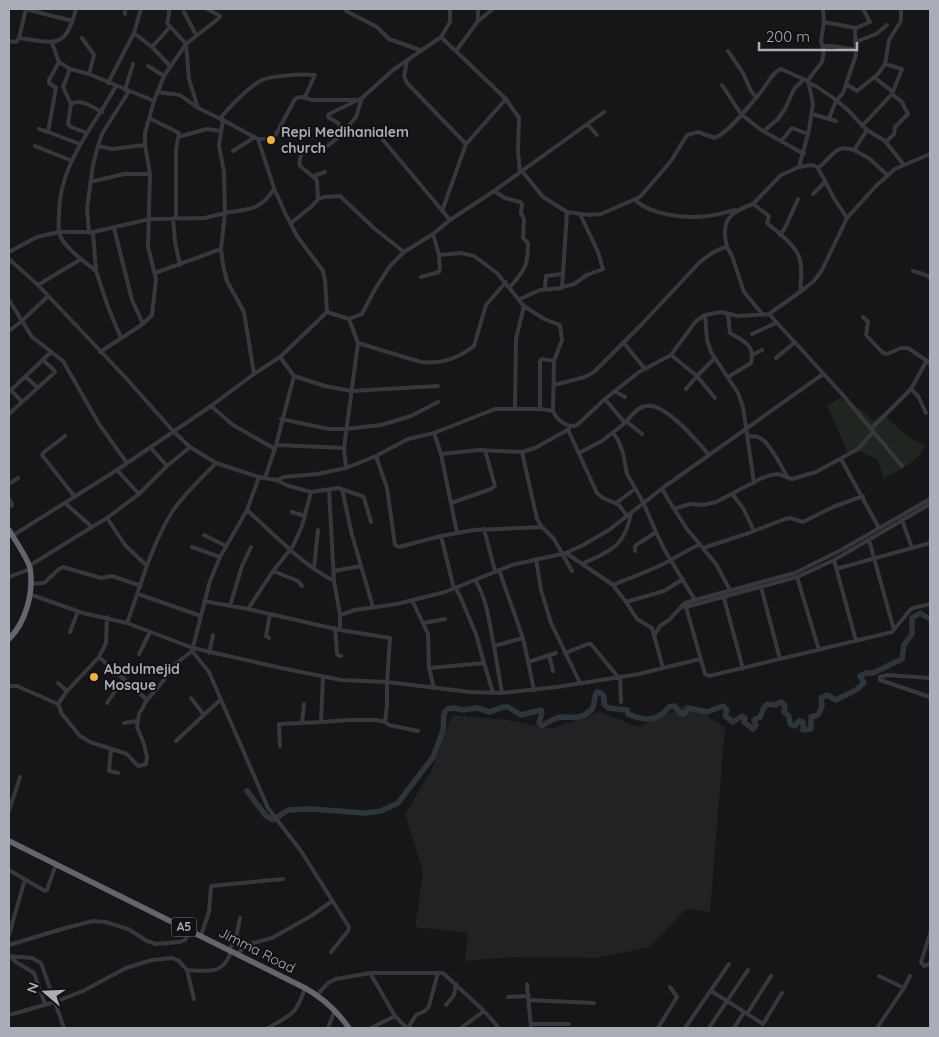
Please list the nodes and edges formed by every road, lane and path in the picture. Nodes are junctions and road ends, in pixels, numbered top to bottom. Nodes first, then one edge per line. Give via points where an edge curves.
1 (26, 9) edge
2 (76, 9) edge
3 (141, 9) edge
4 (169, 9) edge
5 (207, 9) edge
6 (220, 9) edge
7 (450, 9) edge
8 (478, 9) edge
9 (493, 9) edge
10 (823, 9) edge
11 (863, 9) edge
12 (900, 9) edge
13 (46, 11) edge
14 (346, 11) dead end
15 (184, 12) dead end
16 (220, 16) junction
17 (73, 21) junction
18 (478, 21) junction
19 (824, 22) junction
20 (887, 25) dead end
21 (170, 27) junction
22 (856, 28) junction
23 (134, 32) junction
24 (196, 35) junction
25 (441, 37) junction
26 (19, 38) junction
27 (82, 38) dead end
28 (9, 41) edge
29 (856, 42) junction
30 (52, 43) junction
31 (186, 44) junction
32 (822, 46) junction
33 (152, 47) junction
34 (420, 50) junction
35 (856, 50) junction
36 (456, 51) junction
37 (728, 51) dead end
38 (407, 61) junction
39 (59, 62) junction
40 (132, 64) dead end
41 (885, 64) junction
42 (148, 66) dead end
43 (170, 66) junction
44 (70, 69) junction
45 (89, 74) junction
46 (164, 76) junction
47 (874, 78) junction
48 (806, 79) junction
49 (108, 83) junction
50 (846, 84) junction
51 (722, 85) dead end
52 (116, 86) junction
53 (127, 90) junction
54 (157, 92) junction
55 (892, 93) junction
56 (305, 97) junction
57 (756, 97) junction
58 (360, 99) junction
59 (506, 100) junction
60 (154, 101) junction
61 (836, 101) junction
62 (71, 104) junction
63 (198, 108) junction
64 (102, 112) junction
65 (604, 112) dead end
66 (741, 114) junction
67 (812, 114) junction
68 (149, 118) junction
69 (828, 118) junction
70 (222, 119) junction
71 (836, 121) dead end
72 (587, 124) junction
73 (862, 126) junction
74 (39, 129) dead end
75 (221, 130) junction
76 (867, 130) junction
77 (764, 131) junction
78 (48, 132) junction
79 (342, 132) junction
80 (87, 133) junction
81 (808, 134) junction
82 (597, 135) dead end
83 (178, 137) junction
84 (256, 138) junction
85 (383, 140) dead end
86 (781, 141) junction
87 (886, 142) junction
88 (80, 144) junction
89 (466, 144) junction
90 (145, 145) junction
91 (35, 146) dead end
92 (98, 146) junction
93 (854, 150) junction
94 (233, 151) dead end
95 (804, 154) junction
96 (930, 154) edge
97 (72, 161) junction
98 (904, 166) junction
99 (799, 167) junction
100 (818, 168) junction
101 (325, 172) dead end
102 (521, 172) junction
103 (150, 174) junction
104 (887, 175) junction
105 (314, 176) junction
106 (90, 182) junction
107 (825, 182) junction
108 (274, 188) junction
109 (494, 191) junction
110 (813, 194) dead end
111 (318, 198) junction
112 (798, 199) dead end
113 (635, 200) junction
114 (753, 204) junction
115 (737, 210) junction
116 (442, 211) junction
117 (567, 212) junction
118 (224, 213) junction
119 (580, 214) junction
120 (175, 218) junction
121 (847, 218) junction
122 (150, 219) junction
123 (450, 220) junction
124 (291, 223) junction
125 (114, 228) junction
126 (59, 232) junction
127 (91, 233) junction
128 (433, 234) junction
129 (780, 235) junction
130 (727, 247) junction
131 (221, 249) junction
132 (9, 252) edge
133 (404, 252) junction
134 (439, 255) junction
135 (9, 259) edge
136 (81, 259) junction
137 (180, 265) junction
138 (96, 271) junction
139 (913, 272) dead end
140 (155, 273) junction
141 (562, 274) junction
142 (421, 277) dead end
143 (930, 278) edge
144 (506, 282) junction
145 (38, 285) junction
146 (510, 287) junction
147 (562, 287) junction
148 (546, 288) junction
149 (800, 292) junction
150 (48, 296) junction
151 (9, 300) edge
152 (520, 300) junction
153 (524, 306) junction
154 (327, 312) junction
155 (728, 314) junction
156 (769, 314) junction
157 (705, 315) junction
158 (763, 315) junction
159 (863, 317) dead end
160 (348, 319) junction
161 (22, 321) junction
162 (776, 323) junction
163 (143, 324) junction
164 (9, 331) edge
165 (752, 334) dead end
166 (122, 338) junction
167 (623, 342) junction
168 (795, 342) junction
169 (358, 343) junction
170 (762, 350) dead end
171 (51, 352) junction
172 (100, 352) junction
173 (671, 355) junction
174 (752, 355) junction
175 (280, 357) junction
176 (776, 358) dead end
177 (714, 359) junction
178 (43, 360) junction
179 (554, 361) junction
180 (928, 361) edge
181 (645, 368) junction
182 (254, 374) junction
183 (823, 374) junction
184 (26, 376) junction
185 (294, 376) junction
186 (697, 376) junction
187 (728, 377) junction
188 (554, 385) junction
189 (438, 386) dead end
190 (38, 388) junction
191 (686, 389) dead end
192 (911, 389) junction
193 (10, 391) edge
194 (351, 391) junction
195 (614, 391) junction
196 (625, 398) dead end
197 (714, 398) dead end
198 (605, 400) junction
199 (22, 402) junction
200 (438, 402) dead end
201 (211, 406) junction
202 (515, 408) junction
203 (540, 409) junction
204 (553, 411) junction
205 (926, 413) dead end
206 (9, 414) edge
207 (281, 419) junction
208 (626, 422) junction
209 (569, 428) junction
210 (346, 429) junction
211 (747, 429) junction
212 (872, 430) junction
213 (174, 432) junction
214 (613, 433) junction
215 (434, 434) junction
216 (642, 434) dead end
217 (66, 436) dead end
218 (748, 436) junction
219 (150, 447) junction
220 (190, 447) junction
221 (275, 447) junction
222 (344, 448) junction
223 (485, 450) junction
224 (522, 452) junction
225 (579, 453) junction
226 (442, 454) junction
227 (709, 455) junction
228 (376, 456) junction
229 (841, 459) junction
230 (127, 463) junction
231 (216, 463) junction
232 (167, 466) junction
233 (902, 466) dead end
234 (346, 468) junction
235 (117, 470) junction
236 (259, 477) junction
237 (18, 478) dead end
238 (265, 478) junction
239 (788, 478) junction
240 (276, 480) junction
241 (754, 482) junction
242 (9, 484) edge
243 (635, 488) junction
244 (342, 489) junction
245 (662, 489) junction
246 (329, 490) junction
247 (310, 492) junction
248 (139, 494) junction
249 (733, 495) junction
250 (863, 496) junction
251 (74, 497) junction
252 (930, 499) edge
253 (10, 500) edge
254 (644, 502) junction
255 (65, 503) junction
256 (451, 503) junction
257 (616, 503) junction
258 (930, 504) edge
259 (9, 507) edge
260 (674, 509) junction
261 (247, 510) junction
262 (292, 512) dead end
263 (631, 512) junction
264 (305, 516) junction
265 (627, 516) junction
266 (107, 518) junction
267 (902, 520) junction
268 (370, 522) dead end
269 (890, 524) junction
270 (92, 527) junction
271 (542, 527) junction
272 (879, 528) junction
273 (484, 529) junction
274 (318, 530) dead end
275 (754, 531) junction
276 (656, 532) junction
277 (11, 533) edge
278 (457, 533) junction
279 (204, 536) dead end
280 (441, 536) junction
281 (869, 540) junction
282 (930, 543) edge
283 (226, 546) junction
284 (252, 547) dead end
285 (701, 547) junction
286 (192, 548) dead end
287 (912, 548) junction
288 (290, 550) junction
289 (634, 551) dead end
290 (564, 553) junction
291 (220, 557) junction
292 (874, 558) junction
293 (536, 559) junction
294 (671, 560) junction
295 (834, 560) junction
296 (582, 564) junction
297 (146, 565) junction
298 (361, 566) junction
299 (29, 568) junction
300 (314, 568) junction
301 (836, 569) junction
302 (497, 570) junction
303 (273, 571) junction
304 (334, 571) junction
305 (572, 571) dead end
306 (9, 577) edge
307 (797, 577) junction
308 (786, 578) junction
309 (683, 579) junction
310 (475, 580) junction
311 (334, 581) junction
312 (30, 584) junction
313 (613, 585) junction
314 (141, 586) junction
315 (302, 586) dead end
316 (455, 588) junction
317 (762, 588) junction
318 (730, 590) junction
319 (29, 594) junction
320 (138, 594) junction
321 (724, 598) junction
322 (412, 600) junction
323 (695, 600) junction
324 (204, 602) junction
325 (626, 602) junction
326 (930, 604) edge
327 (684, 605) junction
328 (230, 606) junction
329 (373, 607) junction
330 (248, 608) junction
331 (78, 611) junction
332 (270, 614) junction
333 (340, 615) junction
334 (201, 616) junction
335 (108, 617) junction
336 (445, 619) dead end
337 (128, 623) junction
338 (424, 623) junction
339 (335, 628) junction
340 (340, 630) junction
341 (894, 630) junction
342 (70, 632) dead end
343 (150, 632) junction
344 (213, 635) dead end
345 (654, 636) junction
346 (269, 638) dead end
347 (523, 638) junction
348 (9, 639) edge
349 (856, 641) junction
350 (494, 646) junction
351 (192, 650) junction
352 (819, 650) junction
353 (209, 653) junction
354 (556, 653) dead end
355 (565, 653) junction
356 (139, 654) dead end
357 (549, 655) junction
358 (341, 656) dead end
359 (99, 657) junction
360 (700, 659) junction
361 (780, 659) junction
362 (528, 662) junction
363 (484, 663) junction
364 (429, 668) junction
365 (663, 668) junction
366 (743, 669) junction
367 (552, 671) dead end
368 (323, 677) junction
369 (619, 677) junction
370 (124, 678) junction
371 (930, 678) edge
372 (387, 682) junction
373 (58, 683) dead end
374 (580, 683) junction
375 (9, 686) edge
376 (434, 688) junction
377 (534, 690) junction
378 (67, 691) junction
379 (493, 693) junction
380 (502, 693) junction
381 (930, 697) edge
382 (191, 698) dead end
383 (147, 700) junction
384 (220, 700) junction
385 (621, 702) dead end
386 (107, 703) dead end
387 (58, 704) junction
388 (304, 704) dead end
389 (204, 715) junction
390 (137, 721) junction
391 (320, 722) junction
392 (385, 722) junction
393 (124, 723) dead end
394 (302, 723) junction
395 (418, 731) dead end
396 (176, 740) dead end
397 (280, 746) dead end
398 (111, 749) junction
399 (118, 773) dead end
400 (20, 777) dead end
401 (9, 811) edge
402 (9, 841) edge
403 (56, 864) junction
404 (9, 871) edge
405 (25, 879) junction
406 (284, 879) dead end
407 (332, 901) junction
408 (240, 918) dead end
409 (190, 930) junction
410 (930, 934) edge
411 (9, 935) edge
412 (201, 935) junction
413 (9, 945) edge
414 (232, 952) junction
415 (331, 952) dead end
416 (10, 956) edge
417 (728, 964) dead end
418 (930, 964) edge
419 (187, 970) junction
420 (748, 970) dead end
421 (438, 973) junction
422 (370, 974) junction
423 (771, 976) dead end
424 (879, 976) dead end
425 (910, 976) dead end
426 (456, 984) junction
427 (527, 984) dead end
428 (670, 987) dead end
429 (305, 988) junction
430 (904, 988) junction
431 (711, 990) junction
432 (782, 993) dead end
433 (317, 995) junction
434 (508, 997) dead end
435 (529, 998) junction
436 (194, 999) dead end
437 (727, 1001) junction
438 (55, 1002) junction
439 (594, 1003) dead end
440 (45, 1004) junction
441 (446, 1005) dead end
442 (335, 1010) junction
443 (484, 1011) junction
444 (745, 1013) junction
445 (9, 1015) edge
446 (395, 1016) junction
447 (568, 1024) dead end
448 (531, 1026) edge
449 (762, 1026) edge
450 (64, 1028) edge
451 (268, 1028) edge
452 (328, 1028) edge
453 (349, 1028) edge
454 (371, 1028) edge
455 (407, 1028) edge
456 (461, 1028) edge
457 (499, 1028) edge
458 (658, 1028) edge
459 (685, 1028) edge
460 (709, 1028) edge
461 (734, 1028) edge
462 (877, 1028) edge

1 - 13 street
1 - 26 street
2 - 17 street
3 - 23 street
4 - 21 street via 166,20
5 - 16 street
6 - 16 street
7 - 25 street via 450,22
8 - 18 street
9 - 18 street
10 - 19 street
11 - 22 street via 870,22
12 - 41 street via 901,21 889,40
13 - 17 street
14 - 34 street via 377,27 390,39
15 - 24 street
16 - 24 street
17 - 30 street via 68,32
18 - 36 street
19 - 22 street
19 - 32 street
20 - 29 street via 876,34
21 - 31 street
21 - 33 street
22 - 29 street
23 - 33 street
23 - 49 street
24 - 31 street
25 - 34 street
25 - 36 street
26 - 28 street via 16,42
26 - 30 street
27 - 45 street via 94,55
29 - 35 street
30 - 39 street
31 - 43 street
31 - 63 street via 189,79
32 - 35 street
32 - 48 street via 822,62
33 - 43 street
34 - 38 street
35 - 50 street
36 - 59 street
37 - 57 street
38 - 58 street
38 - 89 street via 404,76 407,83
39 - 44 street
39 - 78 street via 49,80 56,88
40 - 53 street
41 - 47 street
41 - 55 street via 902,69
42 - 46 street
43 - 46 street
44 - 45 street
44 - 62 street via 63,87
45 - 49 street
46 - 54 street
47 - 50 street via 857,91
47 - 55 street
48 - 57 street via 779,69
48 - 61 street
48 - 67 street via 813,104
48 - 77 street via 794,89 778,119
49 - 52 street
50 - 61 street
51 - 66 street
52 - 53 street
52 - 64 street
53 - 60 street
53 - 92 street
54 - 60 street
54 - 63 street via 180,95
55 - 73 street
55 - 87 street via 908,114 894,127 894,134
56 - 58 street via 312,100
56 - 70 street via 315,75 270,78 253,87 227,110
56 - 84 street via 295,100 275,136
57 - 66 street
58 - 79 street via 358,113
58 - 79 street via 328,115 338,123
59 - 89 street
59 - 102 street via 520,118 518,152
60 - 68 street
61 - 69 street
61 - 73 street
62 - 64 street via 84,102
62 - 80 street via 69,125
63 - 70 street
64 - 80 street
65 - 72 street
66 - 77 street
66 - 113 street via 717,137 698,132 687,134 671,161
67 - 69 street
67 - 81 street
68 - 83 street via 177,131
68 - 90 street
69 - 71 street
70 - 75 street
70 - 84 street
72 - 82 street
72 - 102 street
73 - 76 street
74 - 78 street
75 - 83 street
75 - 118 street via 219,145 224,172
76 - 87 street
76 - 93 street
77 - 86 street
78 - 88 street
79 - 105 street via 323,150 311,147 301,154 300,166
80 - 88 street
81 - 86 street via 792,128
81 - 95 street
83 - 120 street
84 - 94 street
84 - 108 street
85 - 116 street
86 - 95 street
87 - 98 street
88 - 97 street
89 - 116 street
90 - 92 street via 112,149
90 - 103 street
91 - 97 street
92 - 106 street
93 - 100 street via 840,148
93 - 104 street
95 - 99 street
96 - 98 street
97 - 126 street via 61,189
98 - 104 street
99 - 100 street via 809,165
99 - 114 street via 781,175
100 - 107 street
101 - 105 street
102 - 109 street
102 - 117 street via 543,197
103 - 106 street via 124,174
103 - 122 street
104 - 121 street
105 - 111 street via 318,183
106 - 127 street via 87,209
107 - 110 street
107 - 121 street
108 - 118 street via 265,202 256,207
108 - 124 street
109 - 123 street
109 - 146 street via 522,205 523,238 528,243 528,255 524,272
111 - 124 street
111 - 133 street via 344,198
112 - 129 street
113 - 115 street via 644,207 674,215 706,216
113 - 119 street via 601,214
114 - 115 street
114 - 129 street via 769,216 767,223
115 - 130 street via 724,227
116 - 123 street
117 - 119 street
117 - 141 street
118 - 120 street via 205,218
118 - 131 street
119 - 147 street via 603,269
120 - 122 street
120 - 137 street via 175,242
121 - 149 street via 822,270
122 - 125 street
122 - 140 street via 148,247
123 - 128 street
124 - 154 street via 322,271
125 - 127 street
125 - 163 street via 132,300
126 - 127 street
126 - 132 street via 37,237
126 - 136 street
127 - 138 street
128 - 133 street
128 - 134 street
129 - 149 street via 800,258
130 - 158 street via 744,292
130 - 167 street via 699,263
131 - 137 street
131 - 182 street via 227,281 244,312
133 - 160 street via 390,266 362,314
134 - 142 street via 439,272
134 - 144 street via 461,253 474,256
135 - 145 street
136 - 138 street
136 - 145 street
137 - 140 street
138 - 166 street
139 - 143 street
140 - 163 street via 152,315
141 - 147 street
141 - 148 street via 546,276
144 - 146 street
144 - 169 street via 486,305 474,346 449,360 421,362
145 - 150 street
146 - 152 street
147 - 148 street
148 - 152 street
149 - 156 street
150 - 161 street
150 - 172 street
151 - 161 street
152 - 153 street
153 - 179 street via 544,320 560,325 562,344
153 - 202 street via 515,345
154 - 160 street
154 - 175 street
155 - 157 street
155 - 158 street
155 - 174 street via 730,333 744,341
156 - 158 street
156 - 162 street
157 - 173 street via 696,321
157 - 177 street
159 - 180 street via 868,322 866,335 883,353 905,348
160 - 169 street
161 - 164 street
161 - 171 street via 32,337
162 - 165 street
162 - 168 street
163 - 166 street
166 - 172 street
167 - 181 street
167 - 188 street via 594,372
168 - 176 street
168 - 183 street
169 - 194 street
170 - 174 street
171 - 178 street
171 - 230 street via 63,361 99,424
172 - 213 street
173 - 181 street
173 - 186 street
174 - 187 street via 751,363
175 - 182 street
175 - 185 street
177 - 186 street
177 - 187 street
178 - 184 street
178 - 190 street via 55,372
179 - 188 street
179 - 203 street via 540,361
180 - 192 street
181 - 195 street
182 - 201 street
183 - 211 street
183 - 212 street
184 - 190 street
184 - 193 street
185 - 194 street
185 - 207 street
186 - 191 street
186 - 197 street
187 - 211 street via 738,393
188 - 204 street
189 - 194 street
190 - 199 street
192 - 205 street
192 - 212 street
193 - 199 street
194 - 210 street
195 - 196 street
195 - 198 street
198 - 208 street
198 - 209 street via 577,425
199 - 206 street
200 - 210 street via 411,416 381,425
201 - 213 street
201 - 221 street via 233,425
202 - 203 street
202 - 215 street via 495,409
203 - 204 street
204 - 209 street
207 - 210 street via 329,429
207 - 221 street
208 - 214 street
208 - 216 street
208 - 227 street via 644,406 654,406 683,427
209 - 224 street
209 - 225 street
210 - 222 street
211 - 218 street
211 - 227 street
212 - 229 street via 861,446
212 - 233 street
213 - 219 street
213 - 220 street
214 - 225 street
214 - 243 street
215 - 226 street
215 - 228 street via 408,439
217 - 251 street via 42,456
218 - 239 street via 764,440
218 - 241 street
219 - 230 street
219 - 232 street
220 - 231 street
220 - 232 street
221 - 222 street
221 - 238 street
222 - 234 street
223 - 224 street
223 - 226 street
223 - 256 street via 495,486
224 - 271 street via 534,509
225 - 257 street via 597,493
226 - 256 street
227 - 245 street
228 - 234 street
228 - 280 street via 387,488 395,545 399,547
229 - 239 street via 816,472
229 - 250 street
230 - 235 street
231 - 236 street
231 - 297 street via 172,513
232 - 248 street
234 - 240 street
235 - 248 street
235 - 251 street
236 - 238 street
236 - 261 street
237 - 242 street
238 - 240 street
239 - 241 street via 778,474
240 - 247 street
241 - 249 street
243 - 254 street
243 - 257 street
244 - 246 street
244 - 268 street via 363,497
244 - 298 street
245 - 254 street
245 - 260 street
246 - 247 street
246 - 304 street
247 - 264 street
248 - 266 street
249 - 260 street via 710,504 690,504
249 - 275 street
250 - 272 street
250 - 275 street via 802,522 790,518
251 - 255 street
252 - 269 street
253 - 259 street via 12,505
254 - 263 street
254 - 276 street
255 - 270 street
255 - 277 street
256 - 278 street
257 - 265 street
258 - 267 street
260 - 285 street
261 - 283 street
261 - 288 street
262 - 264 street
263 - 265 street
263 - 296 street via 617,545 610,552
264 - 288 street
265 - 290 street via 609,530
266 - 270 street
266 - 297 street via 125,545
267 - 269 street
267 - 287 street
269 - 272 street
269 - 281 street
270 - 299 street
271 - 273 street
271 - 290 street
272 - 308 street
273 - 278 street
273 - 302 street
274 - 300 street
275 - 285 street
276 - 289 street via 635,546
276 - 294 street
277 - 299 highway
278 - 280 street
279 - 283 street
280 - 316 street
281 - 292 street
281 - 295 street
282 - 287 street
283 - 291 street
284 - 328 street via 242,566
285 - 294 street via 683,552
285 - 318 street via 716,564
286 - 291 street
287 - 292 street
288 - 300 street
288 - 303 street
290 - 293 street
290 - 296 street
290 - 305 street
291 - 324 street
292 - 301 street
292 - 341 street
293 - 302 street
293 - 355 street via 548,615
294 - 309 street
294 - 313 street
295 - 301 street
295 - 307 street
296 - 313 street
297 - 314 street
298 - 304 street
298 - 329 street
299 - 306 street
299 - 312 highway
300 - 311 street
301 - 349 street
302 - 310 street
302 - 347 street
303 - 315 street via 298,581
303 - 330 street
304 - 311 street
307 - 308 street
307 - 352 street
308 - 317 street
308 - 318 street
309 - 323 street
309 - 325 street via 664,591
310 - 316 street
310 - 350 street via 487,605
311 - 333 street
312 - 314 street via 44,583 63,568 101,578 112,576
312 - 319 highway
313 - 325 street
314 - 320 street
316 - 322 street
316 - 363 street via 476,634
317 - 321 street
317 - 361 street
318 - 323 street
319 - 331 street
319 - 348 highway via 20,623
320 - 334 street
320 - 337 street
321 - 327 street
321 - 366 street
322 - 329 street
322 - 338 street
323 - 327 street
324 - 328 street
324 - 334 street
325 - 345 street via 637,619 651,627
326 - 341 street via 910,610
327 - 345 street via 660,626
327 - 360 street
328 - 330 street
329 - 333 street
330 - 332 street
331 - 335 street
331 - 342 street
332 - 339 street
332 - 346 street via 266,633
333 - 340 street
334 - 351 street
335 - 337 street
335 - 359 street via 106,644
336 - 338 street
337 - 343 street
338 - 364 street via 428,634
339 - 340 street
339 - 358 street via 337,653
340 - 372 street via 390,638
341 - 349 street
343 - 351 street
343 - 356 street
344 - 353 street
345 - 365 street
347 - 350 street
347 - 362 street
349 - 352 street
350 - 380 street
351 - 353 street
351 - 383 street via 168,670
351 - 384 street via 209,672
352 - 361 street
353 - 368 street
354 - 357 street
355 - 369 street via 592,644
355 - 374 street
357 - 362 street
357 - 367 street
359 - 370 street
359 - 378 street
360 - 365 street
360 - 366 street via 707,676
361 - 366 street
362 - 377 street
363 - 364 street
363 - 379 street
364 - 376 street
365 - 369 street
368 - 372 street
368 - 391 street
369 - 374 street
369 - 385 street
370 - 383 street
370 - 386 street
371 - 381 street via 880,676 882,682
372 - 376 street
372 - 392 street
373 - 378 street
374 - 377 street
375 - 387 street via 17,686
376 - 379 street
377 - 380 street
378 - 387 street
379 - 380 street
382 - 389 street
383 - 390 street
384 - 389 street
384 - 407 street via 268,808 310,864
387 - 398 street via 80,736
388 - 394 street
389 - 396 street
390 - 393 street
390 - 398 street via 147,756 146,764 138,766 127,754
391 - 392 street
391 - 394 street
392 - 395 street
394 - 397 street via 279,724
398 - 399 street via 109,770
400 - 401 street
402 - 403 highway, Jimma Road / A5
403 - 405 street via 47,890 43,891
403 - 409 highway, Jimma Road / A5
404 - 405 street
405 - 411 street
406 - 412 street via 211,886 208,918
407 - 414 street via 272,938
407 - 415 street via 349,929
408 - 414 street
409 - 412 highway, Jimma Road / A5
409 - 413 street via 185,940 156,944 128,929 93,921
410 - 418 street via 921,964
412 - 414 highway, Jimma Road / A5
414 - 419 street via 224,966 217,969
414 - 429 highway, Jimma Road / A5
416 - 438 street via 32,958 41,963
416 - 440 street via 34,973
417 - 431 street
419 - 436 street
419 - 438 street via 172,958 152,960 126,968 82,992
420 - 437 street
421 - 422 street
421 - 426 street via 446,974
421 - 455 street via 429,1006 416,1015
422 - 433 street via 332,981
422 - 446 street
423 - 444 street
424 - 430 street
425 - 430 street
426 - 441 street
426 - 443 street
427 - 435 street
428 - 458 street via 677,997
429 - 433 highway, Jimma Road / A5
429 - 451 street via 295,1011
430 - 462 street
431 - 437 street
431 - 459 street
432 - 449 street
433 - 442 highway, Jimma Road / A5
434 - 435 street
435 - 439 street
435 - 448 street
437 - 444 street
437 - 460 street
438 - 440 street
438 - 450 street
440 - 445 street
442 - 452 street
442 - 453 highway, Jimma Road / A5
443 - 456 street
443 - 457 street
444 - 449 street
444 - 461 street
446 - 454 street
446 - 455 street
447 - 448 street

